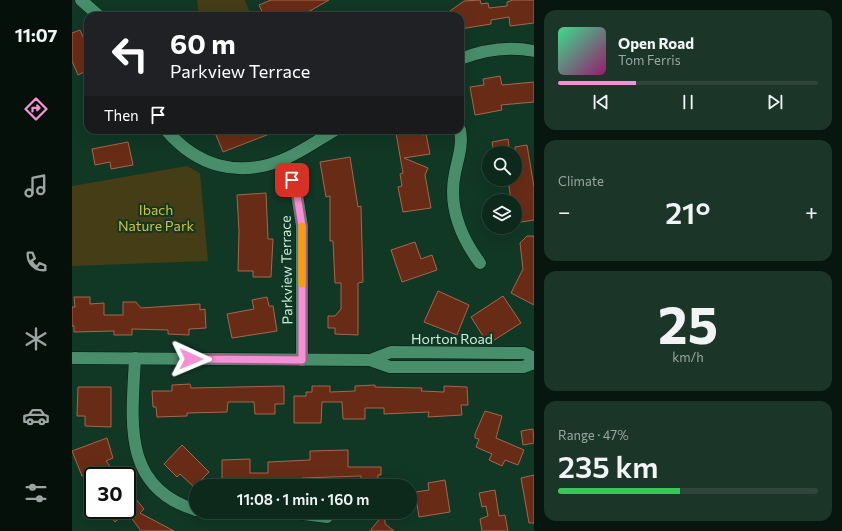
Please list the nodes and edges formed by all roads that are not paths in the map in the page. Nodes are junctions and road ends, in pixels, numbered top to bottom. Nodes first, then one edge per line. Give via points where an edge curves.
1 (81, 0) edge
2 (94, 12) edge
3 (534, 52) edge
4 (464, 57) edge
5 (171, 134) edge
6 (328, 134) edge
7 (460, 134) edge
8 (283, 160) junction
9 (480, 263) dead end
10 (72, 358) edge
11 (135, 358) junction
12 (534, 358) edge
13 (302, 360) junction
14 (370, 360) junction
15 (534, 363) edge
16 (189, 507) edge

1 - 2 street
3 - 4 street via 499,50
5 - 8 street via 205,162 220,166 262,167
6 - 8 street
7 - 9 street via 461,144 454,175 453,206 462,236
8 - 13 street, Parkview Terrace via 297,195 302,221
10 - 11 street, Horton Road
11 - 13 street, Horton Road
11 - 16 street via 133,436 141,465 148,477 167,497
12 - 14 street, Horton Road via 524,353 391,352
13 - 14 street, Horton Road
14 - 15 street, Horton Road via 390,367 523,367

